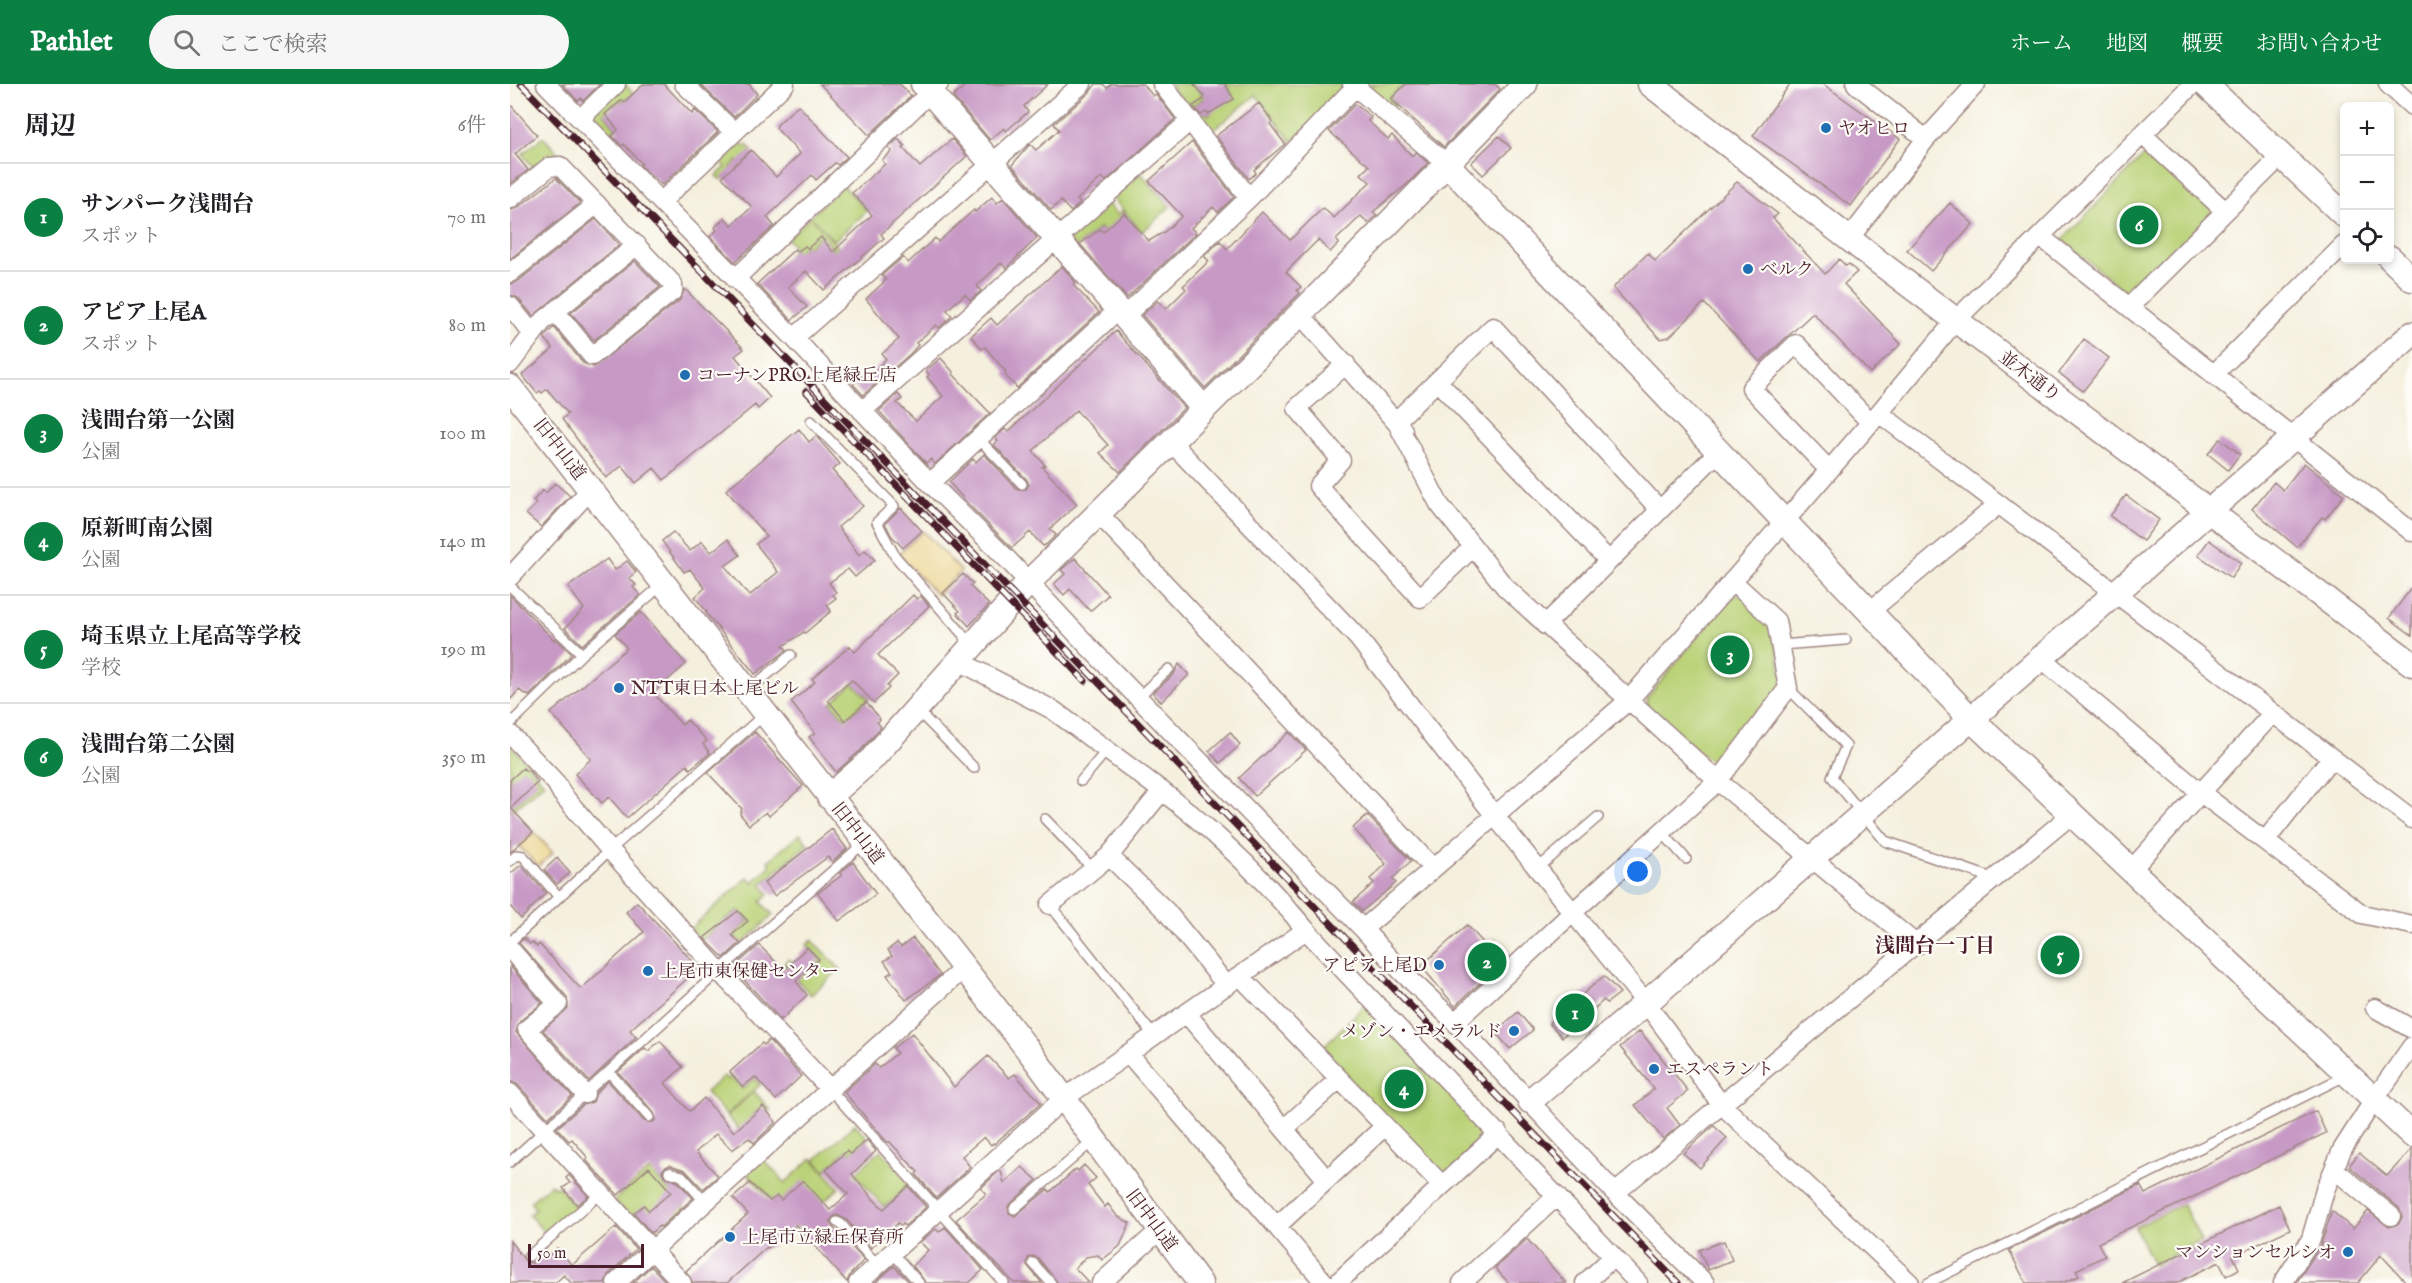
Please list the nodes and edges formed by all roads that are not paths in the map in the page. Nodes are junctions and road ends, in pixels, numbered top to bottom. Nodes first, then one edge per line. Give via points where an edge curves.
1 (546, 84) edge
2 (616, 84) edge
3 (684, 84) edge
4 (784, 84) edge
5 (1082, 84) edge
6 (1162, 84) edge
7 (1650, 84) edge
8 (1856, 84) edge
9 (1976, 84) edge
10 (2193, 84) edge
11 (2205, 84) edge
12 (2388, 84) edge
13 (1355, 85) edge
14 (1518, 86) edge
15 (931, 87) edge
16 (2412, 106) edge
17 (580, 119) junction
18 (1191, 120) junction
19 (734, 132) junction
20 (2143, 135) junction
21 (1926, 139) junction
22 (2281, 156) junction
23 (991, 164) junction
24 (1448, 165) junction
25 (1249, 198) junction
26 (510, 199) edge
27 (661, 202) junction
28 (597, 204) junction
29 (2225, 211) junction
30 (2340, 212) edge
31 (2041, 237) junction
32 (1849, 239) junction
33 (1058, 240) junction
34 (637, 245) junction
35 (2340, 249) edge
36 (2394, 262) edge
37 (510, 273) edge
38 (735, 279) junction
39 (2412, 279) edge
40 (510, 306) edge
41 (2129, 307) junction
42 (555, 311) junction
43 (1121, 313) junction
44 (1300, 314) junction
45 (1956, 320) junction
46 (532, 333) junction
47 (2412, 334) edge
48 (794, 338) junction
49 (510, 364) edge
50 (1346, 364) junction
51 (2213, 375) junction
52 (1437, 381) junction
53 (510, 387) edge
54 (1204, 409) junction
55 (862, 411) junction
56 (1875, 418) junction
57 (810, 421) dead end
58 (1396, 421) junction
59 (979, 439) junction
60 (2293, 439) junction
61 (1171, 442) junction
62 (1718, 452) junction
63 (1829, 470) junction
64 (930, 483) junction
65 (1022, 484) dead end
66 (591, 489) junction
67 (1999, 504) junction
68 (1659, 510) junction
69 (2210, 512) junction
70 (1100, 515) junction
71 (1783, 521) junction
72 (2411, 530) edge
73 (1473, 547) junction
74 (1609, 561) junction
75 (510, 577) edge
76 (1732, 581) junction
77 (664, 583) junction
78 (1028, 583) junction
79 (510, 586) edge
80 (2115, 593) junction
81 (1869, 612) junction
82 (1545, 625) junction
83 (1846, 640) dead end
84 (1780, 645) junction
85 (965, 653) junction
86 (582, 654) junction
87 (791, 655) dead end
88 (2041, 658) junction
89 (2412, 664) edge
90 (1169, 669) dead end
91 (1788, 688) junction
92 (747, 691) junction
93 (1138, 697) junction
94 (1628, 701) junction
95 (917, 710) junction
96 (2273, 713) junction
97 (765, 714) junction
98 (1971, 719) junction
99 (510, 724) edge
100 (510, 734) edge
101 (1107, 750) junction
102 (2331, 758) junction
103 (974, 768) dead end
104 (1081, 781) dead end
105 (1718, 782) junction
106 (1162, 791) junction
107 (2201, 793) junction
108 (829, 797) junction
109 (1862, 813) junction
110 (2071, 815) junction
111 (1495, 816) junction
112 (1598, 817) dead end
113 (1045, 819) dead end
114 (2412, 819) edge
115 (1662, 832) junction
116 (2265, 841) junction
117 (865, 842) junction
118 (610, 850) junction
119 (1109, 856) junction
120 (1812, 857) junction
121 (1686, 859) dead end
122 (510, 861) edge
123 (1433, 868) junction
124 (1093, 869) junction
125 (1537, 869) junction
126 (2131, 870) junction
127 (1995, 879) junction
128 (560, 897) junction
129 (1050, 905) joint
130 (1572, 913) junction
131 (2412, 925) edge
132 (1362, 929) junction
133 (1306, 930) junction
134 (510, 942) edge
135 (1917, 945) junction
136 (510, 949) edge
137 (964, 968) junction
138 (719, 971) junction
139 (1234, 981) junction
140 (1646, 1003) junction
141 (2375, 1008) dead end
142 (1187, 1014) junction
143 (1455, 1022) junction
144 (2412, 1029) edge
145 (1154, 1036) junction
146 (2412, 1046) edge
147 (1129, 1054) junction
148 (609, 1072) junction
149 (2347, 1075) junction
150 (1339, 1079) junction
151 (829, 1088) junction
152 (510, 1093) edge
153 (585, 1094) junction
154 (1063, 1099) junction
155 (2374, 1100) junction
156 (1530, 1101) junction
157 (1721, 1104) junction
158 (649, 1117) dead end
159 (1385, 1126) junction
160 (1284, 1129) junction
161 (545, 1131) junction
162 (1499, 1133) junction
163 (2412, 1135) edge
164 (1094, 1140) junction
165 (510, 1162) edge
166 (2334, 1169) junction
167 (669, 1172) dead end
168 (1327, 1180) junction
169 (1442, 1185) junction
170 (601, 1193) junction
171 (1615, 1193) junction
172 (1557, 1196) junction
173 (705, 1202) junction
174 (939, 1209) junction
175 (1014, 1209) dead end
176 (2391, 1216) dead end
177 (837, 1222) dead end
178 (1277, 1226) junction
179 (1160, 1230) junction
180 (652, 1251) junction
181 (892, 1252) junction
182 (529, 1257) dead end
183 (1613, 1257) junction
184 (1033, 1263) dead end
185 (877, 1265) junction
186 (861, 1282) edge
187 (616, 1283) edge
188 (682, 1283) edge
189 (919, 1283) edge
190 (1004, 1283) edge
191 (1051, 1283) edge
192 (1101, 1283) edge
193 (1200, 1283) edge
194 (1325, 1283) edge
195 (1337, 1283) edge
196 (1462, 1283) edge
197 (1585, 1283) edge
198 (1638, 1283) edge
199 (1705, 1283) edge
200 (1910, 1283) edge
201 (1928, 1283) edge
202 (2283, 1283) edge

1 - 17 street
2 - 17 street
3 - 19 street
4 - 19 street
5 - 23 street
6 - 18 street
7 - 32 street, 並木通り
8 - 21 street
9 - 21 street
10 - 20 street
11 - 22 street
12 - 16 street
13 - 24 street
13 - 25 street
14 - 24 street
15 - 23 street
15 - 38 street
17 - 27 street
18 - 25 street
18 - 33 street
19 - 27 street
20 - 29 street
20 - 31 street
21 - 32 street
22 - 29 street
22 - 30 street
23 - 33 street
23 - 48 street
24 - 44 street
24 - 62 street
25 - 43 street
26 - 28 street via 549,167 560,166
27 - 38 street
28 - 34 street
28 - 37 street
29 - 41 street
31 - 41 street
31 - 45 street
32 - 45 street, 並木通り
33 - 43 street
33 - 55 street
34 - 42 street
34 - 42 street via 673,284 673,291 592,356
35 - 51 street
36 - 39 street
38 - 48 street
40 - 46 street
41 - 51 street
42 - 46 street
43 - 54 street
43 - 59 street
44 - 50 street
44 - 54 street
45 - 56 street
45 - 69 street, 並木通り
46 - 49 street
47 - 60 street
48 - 55 street
50 - 58 street
50 - 73 street via 1297,408 1341,460 1318,486 1420,598
51 - 60 street
52 - 58 street
52 - 68 street via 1494,327
52 - 74 street
53 - 66 street, 旧中山道
54 - 61 street
55 - 64 street
56 - 63 street
56 - 63 street via 1796,344 1751,387
56 - 67 street
57 - 85 lane via 894,506 877,522 895,556
58 - 73 street via 1429,462
59 - 64 street
59 - 65 lane
60 - 69 street
60 - 72 street
61 - 70 street
61 - 111 street via 1358,638
62 - 68 street
62 - 71 street
63 - 71 street
64 - 78 street
66 - 75 street
66 - 77 street, 旧中山道
67 - 80 street
67 - 81 street
68 - 74 street
69 - 80 street
69 - 89 street, 並木通り
70 - 78 street
70 - 123 street
71 - 76 street
71 - 81 street
73 - 82 street via 1505,587
74 - 82 street
76 - 84 street via 1776,621
76 - 94 street
77 - 86 lane
77 - 92 street, 旧中山道
78 - 85 street
78 - 93 street
79 - 86 lane
80 - 88 street
80 - 96 street
81 - 98 street
82 - 94 street
83 - 84 lane
84 - 91 street
85 - 95 street
85 - 101 street
86 - 99 lane
87 - 92 lane
88 - 98 street
88 - 107 street
90 - 93 lane
91 - 105 street
91 - 109 lane via 1846,746 1832,777
92 - 97 street, 旧中山道
93 - 132 street
94 - 105 street
94 - 111 street
95 - 103 lane
95 - 108 street via 872,759
96 - 102 street
96 - 107 street
97 - 108 street, 旧中山道
97 - 118 lane
98 - 109 street
98 - 110 street
100 - 118 street
101 - 104 lane
101 - 106 street
102 - 114 street
102 - 116 street
105 - 115 street
105 - 120 street
106 - 119 street
106 - 133 street via 1235,854
107 - 116 street
107 - 126 street
108 - 117 street, 旧中山道
109 - 120 street
109 - 127 lane via 1885,841
110 - 126 street
110 - 127 street
111 - 123 street
111 - 125 street
112 - 125 lane
113 - 124 lane
115 - 121 lane
115 - 130 street
116 - 131 street via 2362,914
117 - 137 street, 旧中山道
117 - 138 lane
118 - 128 lane
118 - 138 street
119 - 124 street
119 - 139 street
120 - 135 street
120 - 140 street
122 - 128 lane via 517,855 523,856
123 - 132 street
124 - 129 street
125 - 130 street
126 - 149 street
127 - 135 street
128 - 134 lane
129 - 145 lane
130 - 140 street
130 - 143 street
132 - 143 street
133 - 139 street
133 - 162 street
135 - 157 street
136 - 153 street via 558,1004 527,1029
137 - 151 street
137 - 154 street, 旧中山道
138 - 148 lane
138 - 151 street
139 - 142 street
139 - 150 street
140 - 156 street
140 - 157 street
141 - 144 street
142 - 145 street
142 - 160 street
143 - 156 street
145 - 147 street
146 - 155 street
147 - 154 street
147 - 178 street
148 - 153 lane
148 - 158 lane
149 - 155 street
149 - 201 lane
150 - 159 street
150 - 160 street
151 - 173 street
151 - 174 lane
152 - 161 street
153 - 161 lane
154 - 164 street, 旧中山道
154 - 174 street
155 - 163 street
155 - 166 street
156 - 171 street
157 - 171 street
157 - 200 street
159 - 168 street
159 - 169 street
160 - 168 street
161 - 165 lane
161 - 170 street
162 - 169 street
162 - 172 street
164 - 175 lane
164 - 179 street, 旧中山道
166 - 176 street
166 - 202 street via 2311,1239
167 - 173 lane via 682,1176
168 - 178 street
169 - 195 street
170 - 180 street
170 - 182 lane
171 - 199 street
172 - 183 street
172 - 196 street
173 - 180 street
174 - 181 street
174 - 190 lane
177 - 185 lane
178 - 194 street
179 - 192 street
179 - 193 street, 旧中山道
180 - 187 street
180 - 188 street
181 - 185 street
181 - 189 lane
183 - 197 street
183 - 198 street
184 - 191 lane
185 - 186 street

